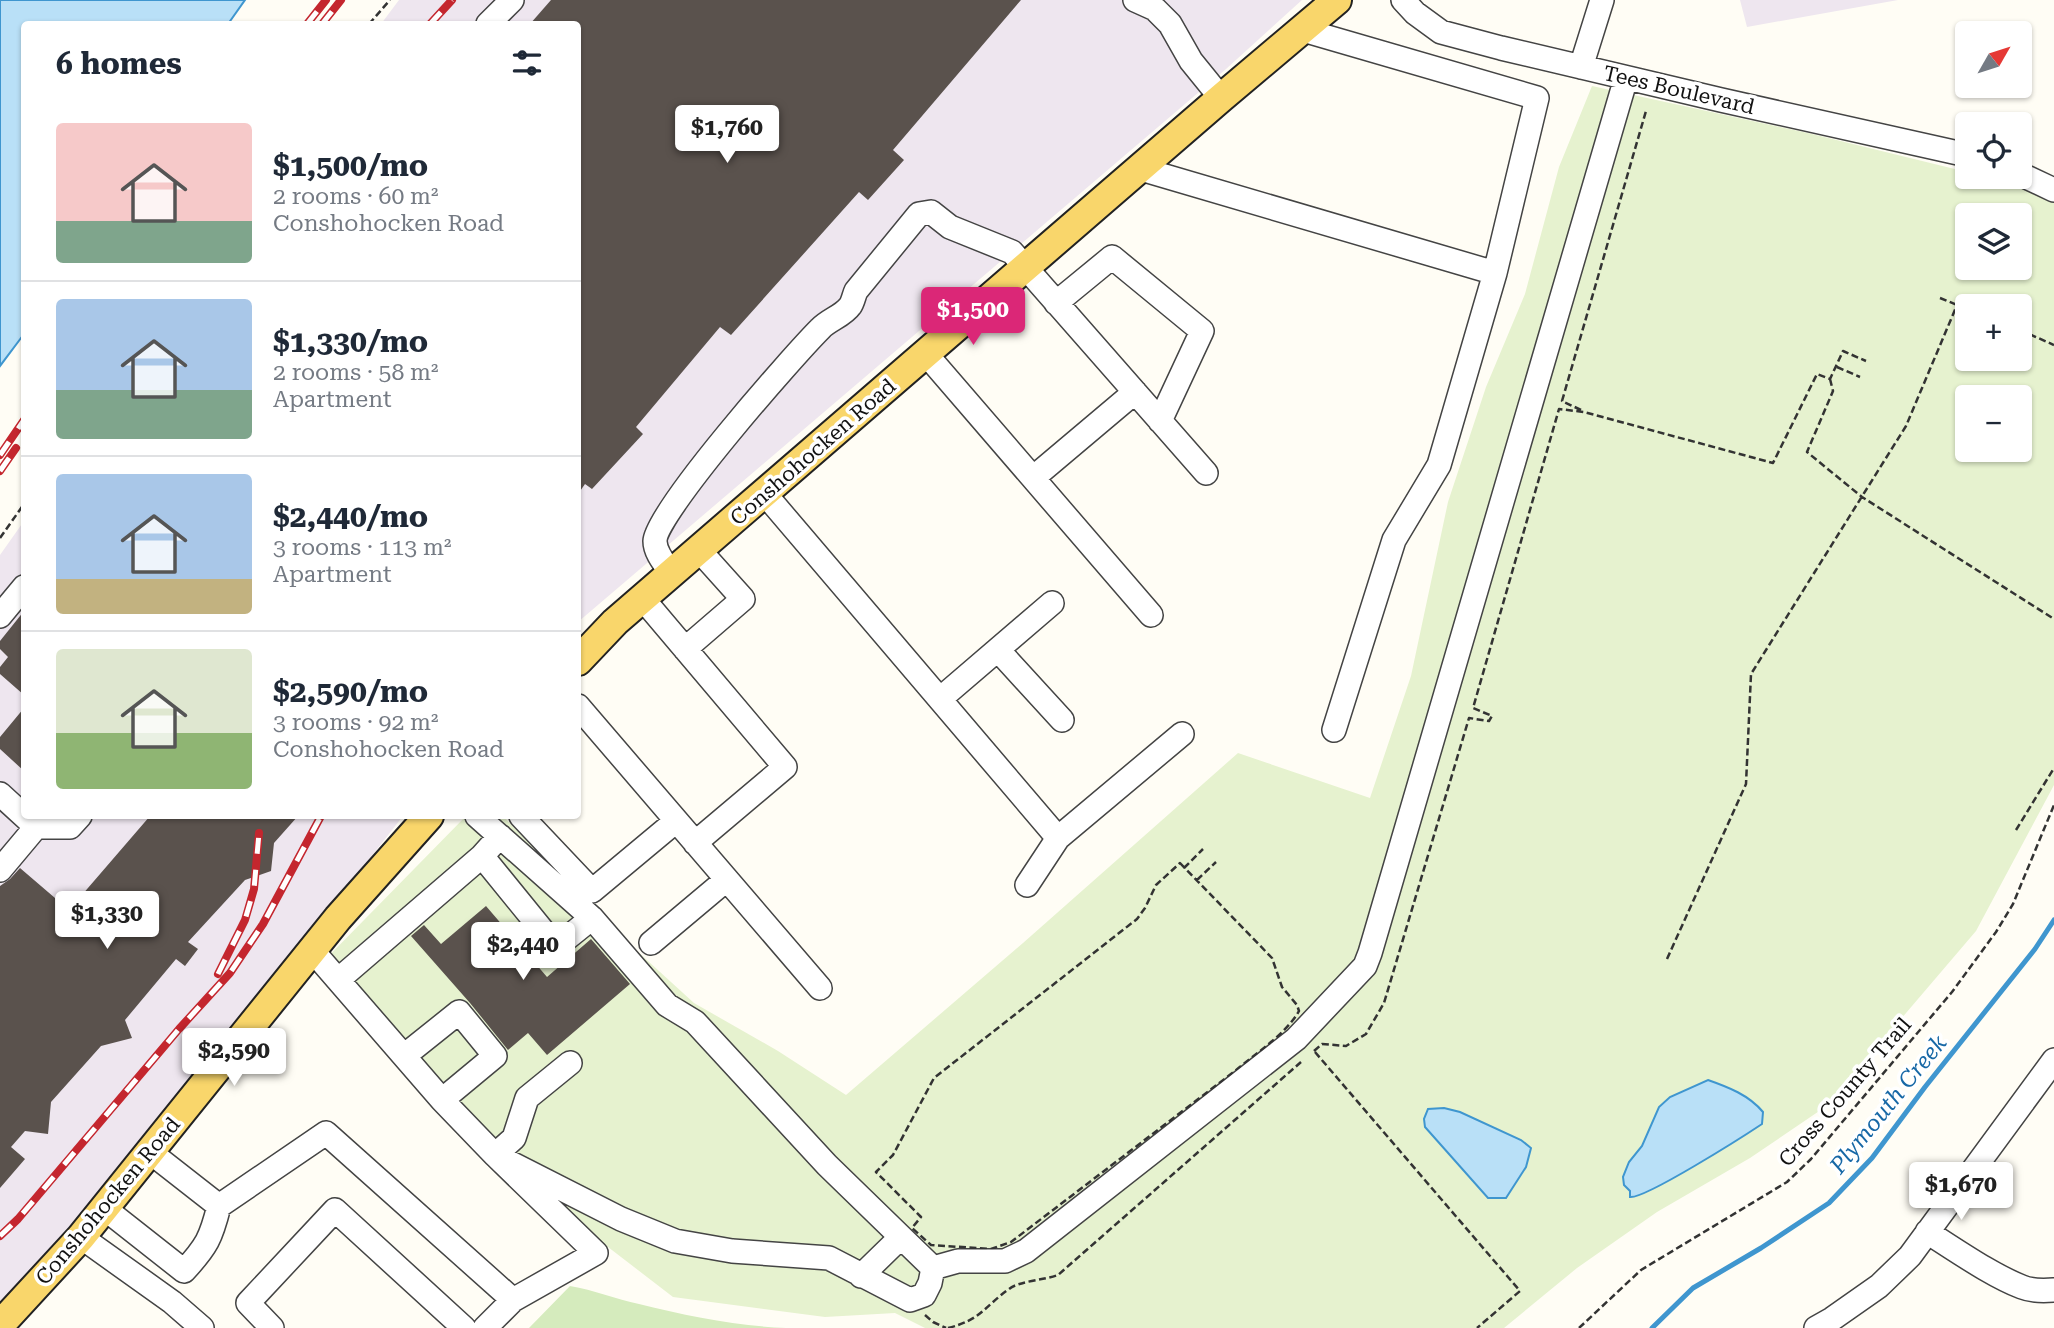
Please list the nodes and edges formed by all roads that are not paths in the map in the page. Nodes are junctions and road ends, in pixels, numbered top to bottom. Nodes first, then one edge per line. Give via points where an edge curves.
1 (512, 0) edge
2 (1136, 0) edge
3 (1337, 0) edge
4 (1403, 0) edge
5 (1602, 0) edge
6 (491, 21) edge
7 (1303, 30) junction
8 (1581, 67) junction
9 (1626, 78) junction
10 (1221, 98) junction
11 (1955, 152) edge
12 (1141, 169) junction
13 (2032, 180) edge
14 (2054, 190) edge
15 (1026, 268) junction
16 (1495, 274) junction
17 (1056, 303) junction
18 (926, 354) junction
19 (1135, 392) junction
20 (1160, 421) junction
21 (1206, 473) dead end
22 (1033, 478) junction
23 (765, 494) junction
24 (699, 550) junction
25 (672, 574) junction
26 (21, 590) edge
27 (643, 599) junction
28 (1052, 604) dead end
29 (0, 615) edge
30 (1151, 615) dead end
31 (685, 649) junction
32 (998, 650) junction
33 (581, 657) edge
34 (940, 699) junction
35 (581, 710) edge
36 (1062, 720) dead end
37 (1334, 730) dead end
38 (1182, 734) dead end
39 (0, 794) edge
40 (21, 813) edge
41 (27, 819) edge
42 (77, 819) edge
43 (426, 819) edge
44 (480, 819) edge
45 (524, 819) edge
46 (676, 821) junction
47 (36, 827) junction
48 (500, 836) junction
49 (1058, 838) junction
50 (695, 843) junction
51 (482, 856) junction
52 (0, 870) edge
53 (726, 880) junction
54 (1027, 885) dead end
55 (592, 918) junction
56 (651, 943) dead end
57 (312, 950) junction
58 (338, 980) junction
59 (820, 988) dead end
60 (404, 1056) junction
61 (2054, 1060) edge
62 (570, 1063) dead end
63 (442, 1100) junction
64 (150, 1152) junction
65 (495, 1155) junction
66 (219, 1206) junction
67 (104, 1208) junction
68 (1927, 1232) junction
69 (81, 1237) junction
70 (900, 1238) junction
71 (933, 1268) junction
72 (861, 1276) junction
73 (2054, 1290) edge
74 (513, 1300) junction
75 (0, 1325) edge
76 (202, 1328) edge
77 (272, 1328) edge
78 (464, 1328) edge
79 (485, 1328) edge
80 (1816, 1328) edge

1 - 6 street
2 - 10 street via 1155,9 1170,24 1191,61
3 - 7 main road, Conshohocken Road
4 - 8 street, Tees Boulevard via 1441,32
5 - 8 street
7 - 10 main road, Conshohocken Road
7 - 16 street via 1537,98
8 - 9 street, Tees Boulevard
9 - 11 street, Tees Boulevard
9 - 71 street via 1365,966 1296,1039 1026,1251 1005,1261 958,1261
10 - 12 main road, Conshohocken Road
12 - 15 main road, Conshohocken Road
12 - 16 street
13 - 14 street
15 - 17 street
15 - 18 main road, Conshohocken Road
15 - 25 street via 1012,252 950,227 931,212 919,214 856,291 850,306 822,326 727,435 663,519 655,544
16 - 37 street via 1439,465 1394,540
17 - 19 street
17 - 20 street via 1112,257 1202,331
18 - 22 street
18 - 23 main road, Conshohocken Road
19 - 20 street
19 - 22 street
20 - 21 street
22 - 30 street
23 - 24 main road, Conshohocken Road
23 - 34 street
24 - 25 main road, Conshohocken Road
24 - 31 street via 743,599
25 - 27 main road, Conshohocken Road
26 - 29 street
27 - 31 street
27 - 33 main road, Conshohocken Road
28 - 32 street
31 - 50 street via 785,767
32 - 34 street
32 - 36 street
34 - 49 street
35 - 46 street
38 - 49 street
39 - 40 street
41 - 47 street
42 - 47 street via 70,827
43 - 57 main road, Conshohocken Road
44 - 48 street
45 - 46 street via 593,891
46 - 50 street
47 - 52 street
48 - 51 street
48 - 55 street
49 - 54 street
50 - 53 street
51 - 55 street via 556,947
51 - 58 street
53 - 56 street
53 - 59 street
55 - 70 street via 667,1005 695,1022
57 - 58 street
57 - 64 main road, Conshohocken Road
58 - 60 street
60 - 63 street
60 - 63 street via 458,1012 495,1056
61 - 68 street
62 - 65 street via 527,1098 514,1138
63 - 65 street
64 - 66 street
64 - 67 main road, Conshohocken Road
65 - 72 street via 675,1241 732,1251 830,1258
65 - 74 street via 596,1253
66 - 67 street via 211,1236 184,1270
66 - 74 street via 326,1133
67 - 69 main road, Conshohocken Road
68 - 73 street via 2023,1287
68 - 80 street via 1879,1286
69 - 75 main road, Conshohocken Road
69 - 76 street
70 - 71 street
70 - 72 street
71 - 72 street via 924,1295 910,1300
74 - 79 street
77 - 78 street via 248,1303 335,1210

